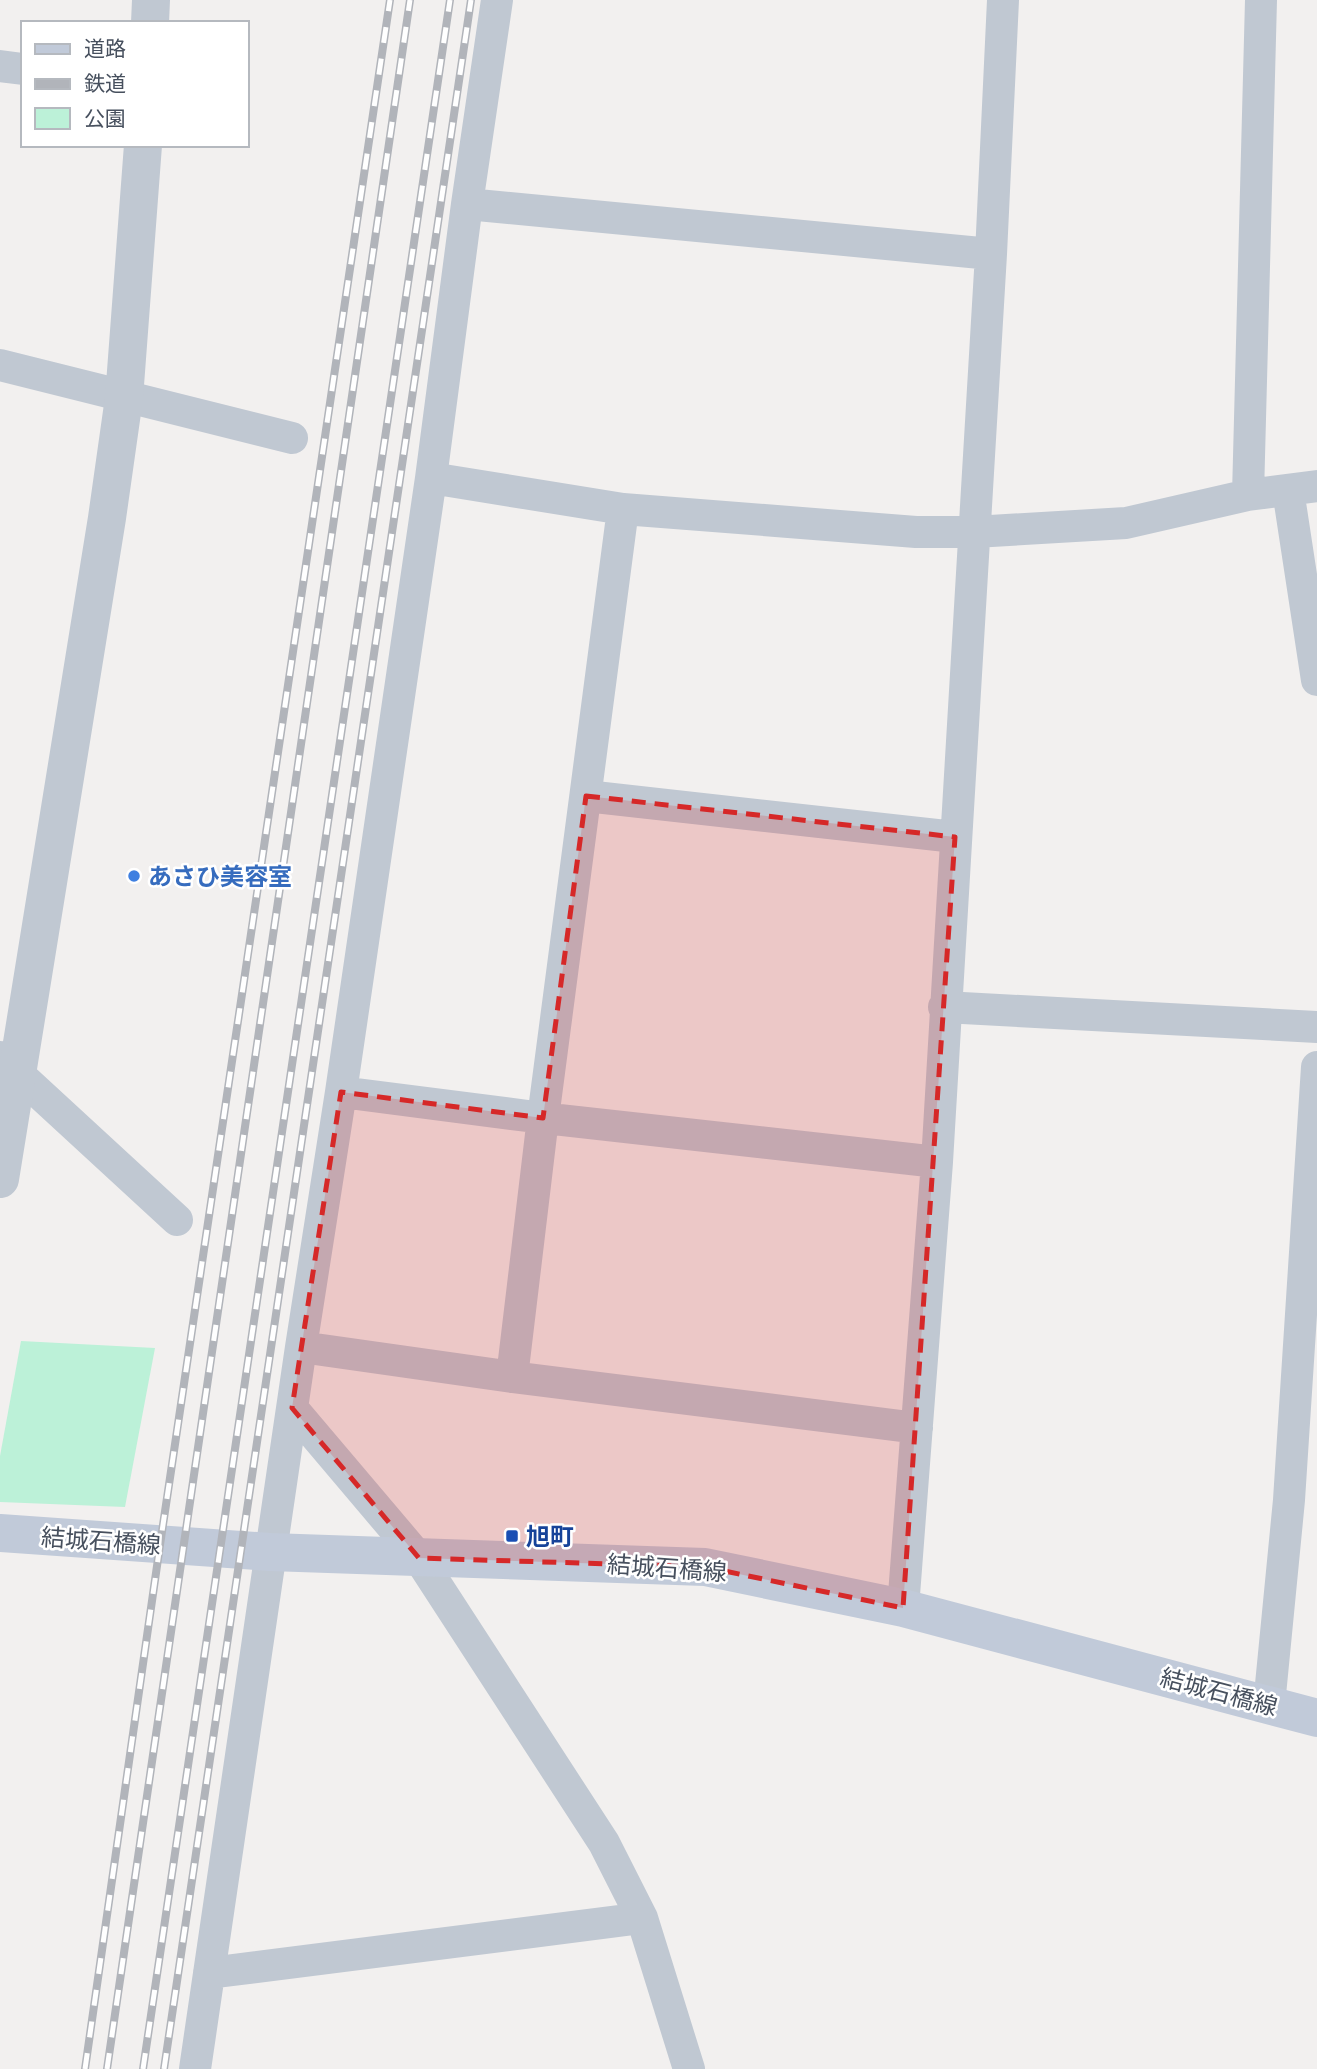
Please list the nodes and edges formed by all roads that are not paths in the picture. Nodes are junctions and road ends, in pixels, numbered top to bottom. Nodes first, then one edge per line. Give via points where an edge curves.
1 (151, 0) edge
2 (497, 0) edge
3 (1003, 0) edge
4 (1261, 0) edge
5 (150, 21) edge
6 (0, 66) edge
7 (21, 69) edge
8 (143, 147) edge
9 (467, 204) junction
10 (991, 254) junction
11 (0, 365) edge
12 (124, 398) junction
13 (292, 438) dead end
14 (431, 478) junction
15 (1303, 488) edge
16 (1248, 495) junction
17 (623, 509) junction
18 (974, 532) junction
19 (1317, 680) edge
20 (586, 796) junction
21 (955, 837) junction
22 (944, 1007) junction
23 (1317, 1027) edge
24 (8, 1064) edge
25 (1317, 1067) edge
26 (341, 1092) junction
27 (543, 1118) junction
28 (937, 1162) junction
29 (0, 1179) edge
30 (177, 1220) dead end
31 (301, 1347) junction
32 (512, 1377) junction
33 (292, 1408) junction
34 (917, 1428) junction
35 (1303, 1502) edge
36 (0, 1534) edge
37 (270, 1552) junction
38 (419, 1558) junction
39 (903, 1608) junction
40 (1269, 1705) junction
41 (1317, 1718) edge
42 (642, 1918) junction
43 (209, 1973) junction
44 (195, 2069) edge
45 (690, 2069) edge

1 - 5 street
2 - 9 street
3 - 10 street
4 - 16 street
6 - 7 street
8 - 12 street
9 - 10 street
9 - 14 street
10 - 18 street
11 - 12 street
12 - 13 street
12 - 24 street via 105,531
14 - 17 street
14 - 26 street
15 - 16 street
15 - 19 street
16 - 18 street via 1126,523
17 - 18 street via 916,532
17 - 20 street
18 - 21 street
20 - 21 street
20 - 27 street
21 - 22 street
22 - 23 street
22 - 28 street
24 - 29 street
24 - 30 street
25 - 35 street
26 - 27 street
26 - 31 street
27 - 28 street
27 - 32 street
28 - 34 street
31 - 32 street
31 - 33 street
32 - 34 street
33 - 37 street
33 - 38 street
34 - 39 street
35 - 40 street
36 - 37 main road, 結城石橋線
37 - 38 main road, 結城石橋線
37 - 43 street
38 - 39 main road, 結城石橋線 via 705,1567
38 - 42 street via 569,1786
39 - 40 main road, 結城石橋線
40 - 41 main road, 結城石橋線
42 - 43 street
42 - 45 street
43 - 44 street

